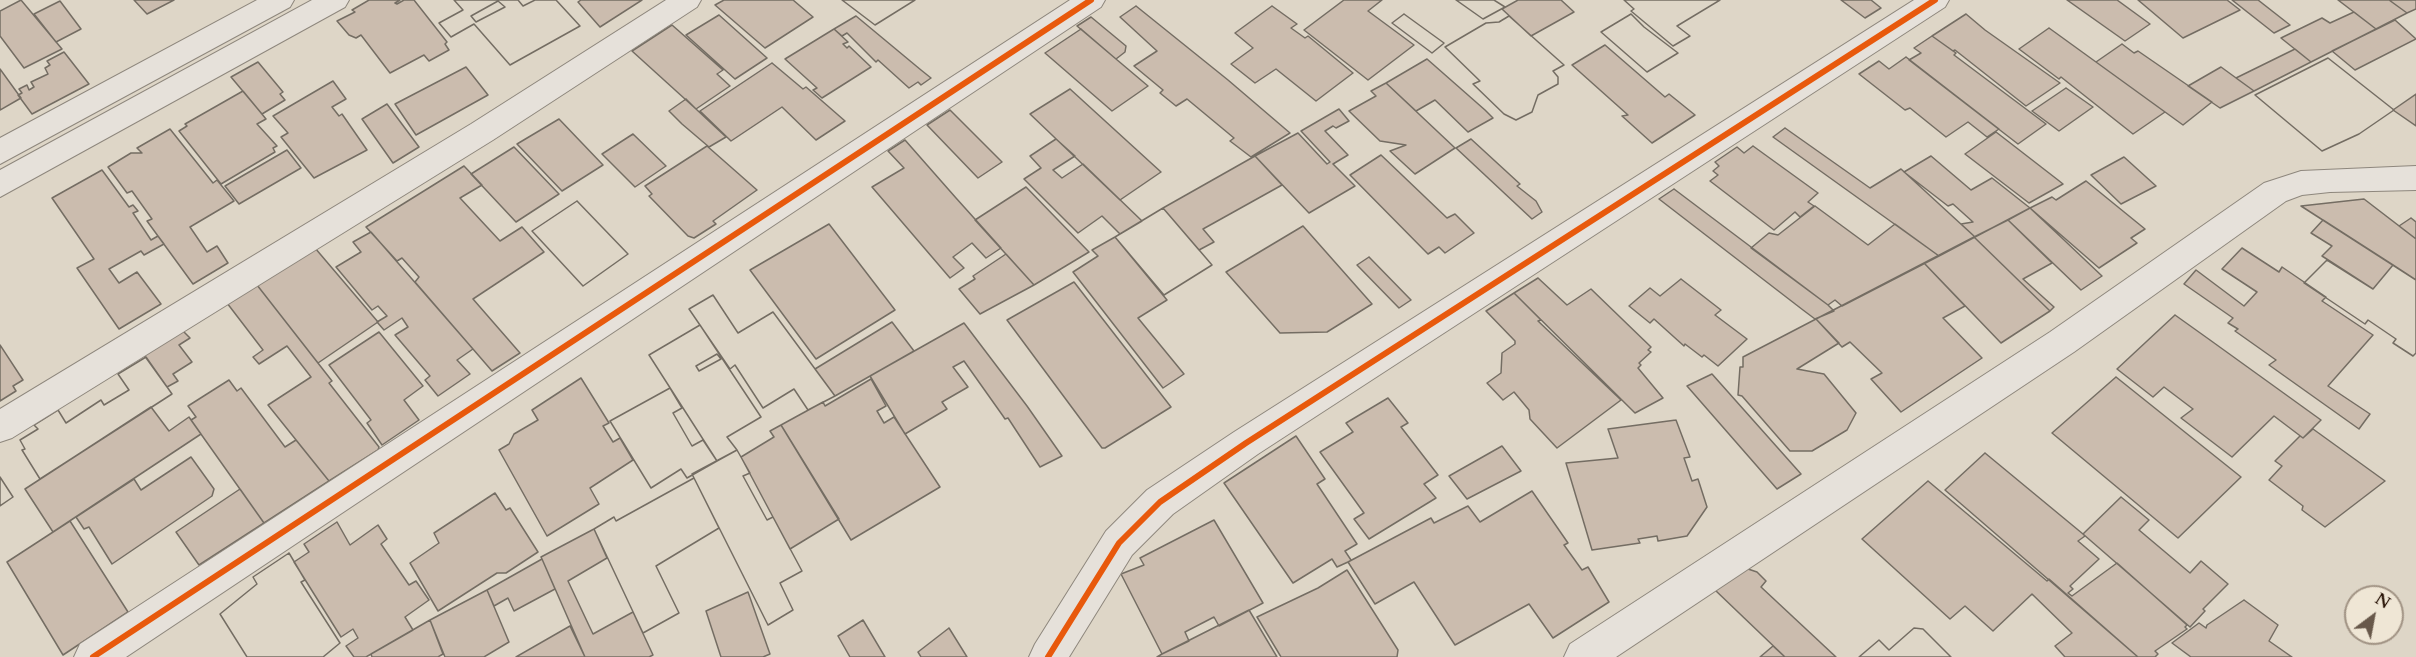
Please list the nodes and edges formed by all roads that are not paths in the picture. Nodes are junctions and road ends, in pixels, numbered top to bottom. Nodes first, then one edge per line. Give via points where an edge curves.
1 (280, 0) edge
2 (335, 0) edge
3 (687, 0) edge
4 (1091, 0) edge
5 (1935, 0) edge
6 (0, 152) edge
7 (2416, 178) edge
8 (0, 185) edge
9 (0, 427) edge
10 (93, 657) edge
11 (1048, 657) edge
12 (1583, 657) edge

1 - 6 street
2 - 8 street
3 - 9 street via 482,132
4 - 10 street
5 - 11 street via 1256,436 1160,502 1119,543
7 - 12 street via 2330,180 2301,183 2275,192 2052,349

